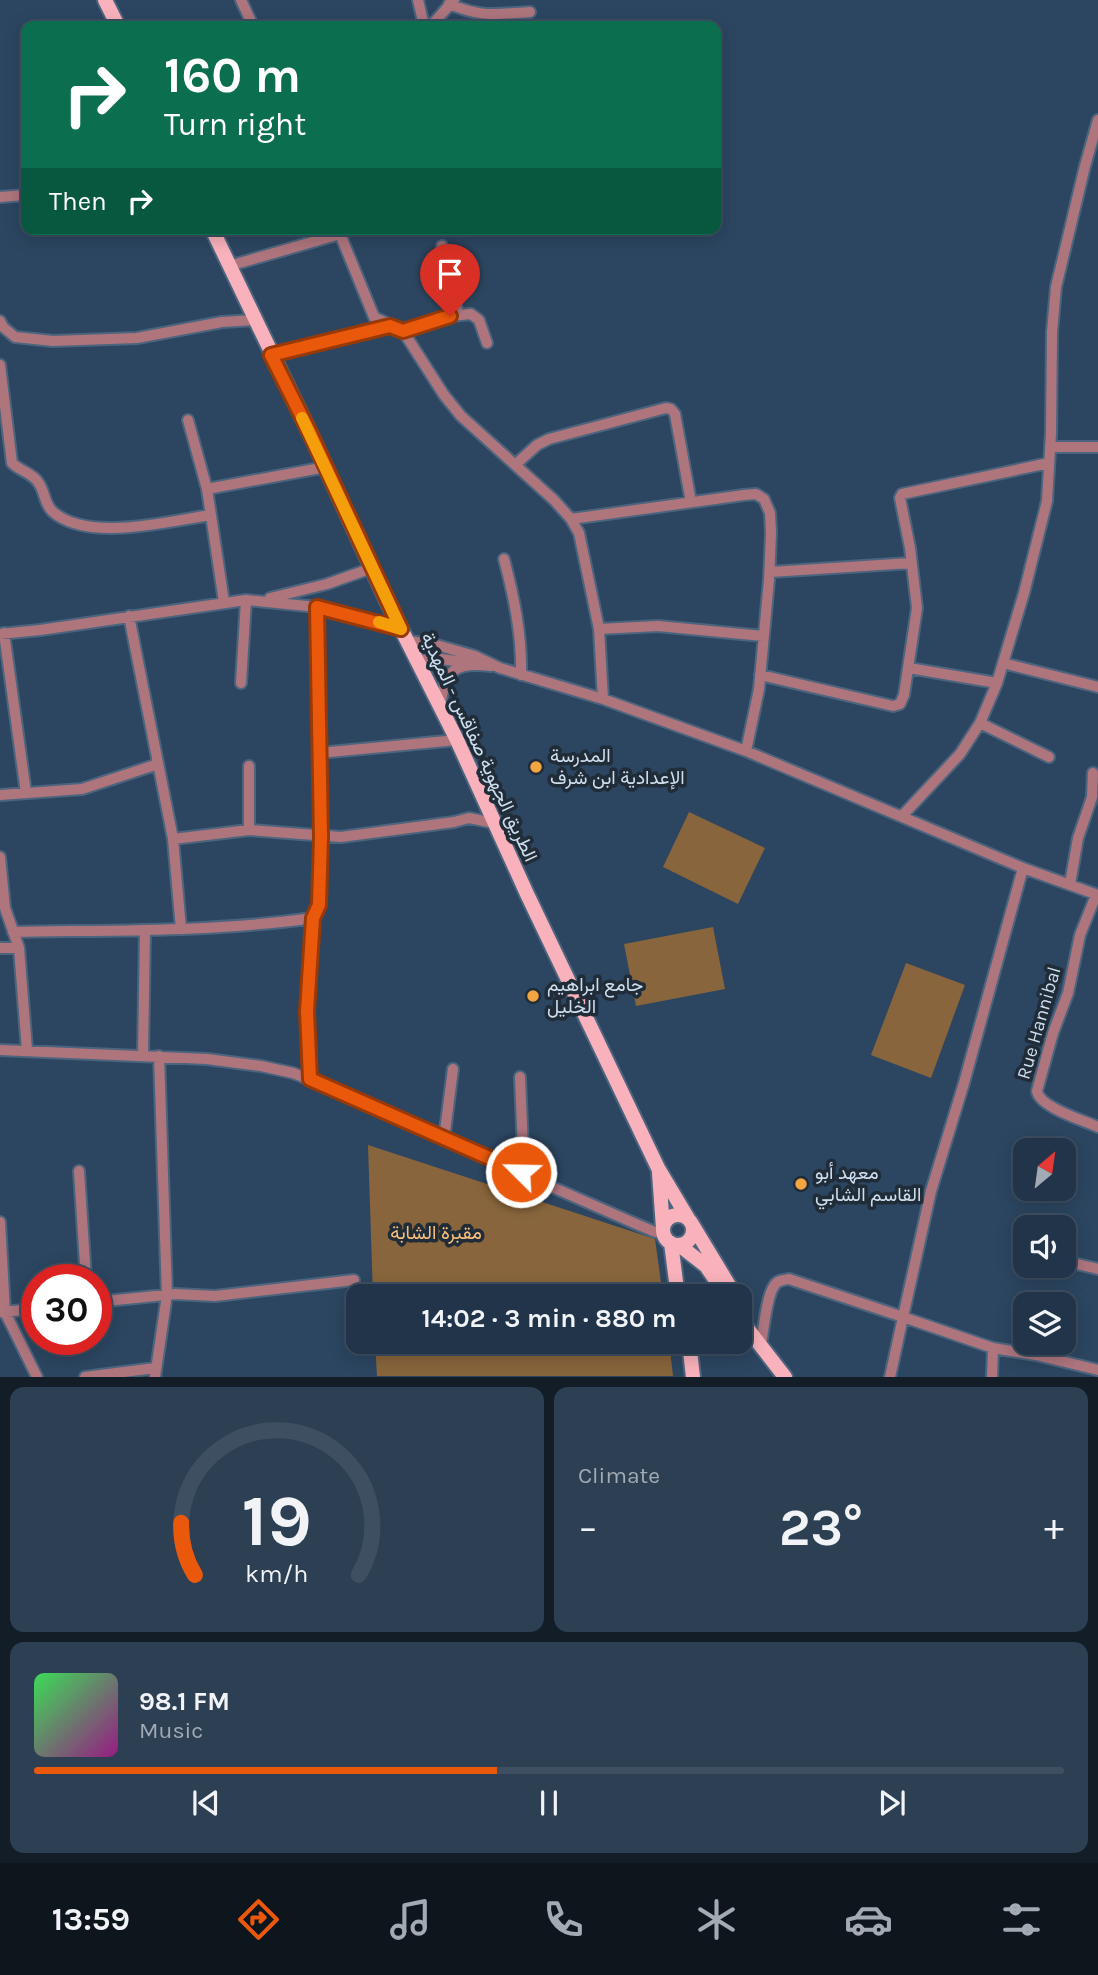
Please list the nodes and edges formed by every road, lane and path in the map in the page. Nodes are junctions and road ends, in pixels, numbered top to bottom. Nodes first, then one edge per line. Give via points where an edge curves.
1 (105, 0) edge
2 (241, 0) edge
3 (418, 0) edge
4 (452, 2) edge
5 (530, 12) dead end
6 (116, 21) edge
7 (251, 21) edge
8 (423, 21) edge
9 (435, 21) edge
10 (1098, 120) edge
11 (1084, 166) junction
12 (1098, 169) edge
13 (21, 195) edge
14 (0, 197) edge
15 (215, 235) edge
16 (329, 235) edge
17 (340, 235) edge
18 (442, 246) dead end
19 (229, 266) junction
20 (458, 314) junction
21 (255, 320) junction
22 (0, 321) edge
23 (390, 326) junction
24 (403, 331) junction
25 (25, 338) junction
26 (0, 339) edge
27 (486, 343) dead end
28 (271, 355) junction
29 (0, 365) edge
30 (188, 420) dead end
31 (1050, 447) junction
32 (1098, 447) edge
33 (1049, 463) junction
34 (515, 465) junction
35 (326, 467) junction
36 (207, 489) junction
37 (691, 502) junction
38 (211, 515) junction
39 (571, 519) junction
40 (504, 559) dead end
41 (911, 564) junction
42 (372, 568) junction
43 (770, 572) junction
44 (246, 600) junction
45 (260, 600) junction
46 (224, 602) junction
47 (317, 607) junction
48 (129, 616) junction
49 (599, 629) junction
50 (2, 634) edge
51 (405, 635) junction
52 (763, 636) junction
53 (418, 662) junction
54 (1003, 663) junction
55 (479, 665) junction
56 (500, 668) junction
57 (909, 668) junction
58 (521, 675) junction
59 (760, 675) junction
60 (997, 683) junction
61 (241, 684) dead end
62 (1098, 687) edge
63 (603, 699) junction
64 (440, 705) junction
65 (980, 723) junction
66 (457, 740) junction
67 (746, 751) junction
68 (319, 753) junction
69 (1049, 757) dead end
70 (158, 764) junction
71 (249, 766) dead end
72 (1093, 773) dead end
73 (26, 793) junction
74 (0, 795) edge
75 (902, 816) junction
76 (494, 823) junction
77 (249, 830) junction
78 (321, 837) junction
79 (173, 839) junction
80 (0, 858) edge
81 (1023, 869) junction
82 (1070, 884) junction
83 (1097, 895) edge
84 (313, 918) junction
85 (181, 929) junction
86 (145, 930) junction
87 (13, 932) junction
88 (0, 948) edge
89 (19, 948) junction
90 (0, 1049) edge
91 (27, 1050) junction
92 (143, 1055) junction
93 (159, 1056) junction
94 (453, 1069) dead end
95 (520, 1077) dead end
96 (310, 1079) junction
97 (1098, 1126) edge
98 (444, 1139) junction
99 (658, 1168) junction
100 (79, 1171) dead end
101 (521, 1172) junction
102 (690, 1222) junction
103 (0, 1223) edge
104 (0, 1230) edge
105 (669, 1237) junction
106 (85, 1264) edge
107 (1076, 1264) edge
108 (1098, 1269) edge
109 (354, 1280) dead end
110 (676, 1284) edge
111 (683, 1284) edge
112 (721, 1284) edge
113 (722, 1284) edge
114 (167, 1295) junction
115 (112, 1300) edge
116 (21, 1308) edge
117 (2, 1309) edge
118 (903, 1317) junction
119 (752, 1326) edge
120 (752, 1333) edge
121 (761, 1344) junction
122 (993, 1348) junction
123 (690, 1354) edge
124 (1098, 1370) edge
125 (155, 1372) edge
126 (37, 1377) edge
127 (85, 1377) edge
128 (692, 1377) edge
129 (785, 1377) edge
130 (891, 1377) edge
131 (992, 1377) edge

1 - 6 main road
2 - 7 street
3 - 8 street
4 - 5 street via 483,15
4 - 9 street
10 - 11 street
11 - 12 street
11 - 31 street via 1056,287
13 - 14 street
15 - 19 main road, الطريق الجهوية صفاقس - المهدية
16 - 19 street
17 - 23 street via 374,317
18 - 20 street
19 - 21 main road, الطريق الجهوية صفاقس - المهدية
20 - 24 street
20 - 27 street via 477,317
21 - 25 street via 137,338
21 - 28 main road, الطريق الجهوية صفاقس - المهدية
22 - 25 street via 15,337
23 - 24 street
23 - 28 street
24 - 34 street via 461,416
25 - 26 street
28 - 35 main road, الطريق الجهوية صفاقس - المهدية
29 - 38 street via 12,463 33,476 52,512 104,529
30 - 36 street
31 - 32 street
31 - 33 street
33 - 41 street via 902,494
33 - 54 street via 1044,513
34 - 37 street via 548,439 671,409 676,414
34 - 39 street
35 - 36 street
35 - 42 main road, الطريق الجهوية صفاقس - المهدية
36 - 38 street
37 - 39 street
37 - 43 street via 751,494 764,499 770,513
38 - 46 street
39 - 49 street via 579,533
40 - 58 street via 516,606
41 - 43 street
41 - 57 street via 916,607
42 - 45 street
42 - 51 main road, الطريق الجهوية صفاقس - المهدية
43 - 52 street
44 - 45 street
44 - 46 street
44 - 61 street
45 - 47 street
46 - 48 street
47 - 51 street
47 - 68 street
48 - 50 street
48 - 70 street
49 - 52 street via 658,626
49 - 63 street
50 - 73 street
51 - 53 main road, الطريق الجهوية صفاقس - المهدية
51 - 56 street
52 - 59 street
53 - 55 street via 434,659
53 - 64 main road, الطريق الجهوية صفاقس - المهدية
54 - 60 street
54 - 62 street
55 - 56 street
55 - 64 street via 454,669 447,677
56 - 58 street
57 - 59 street via 903,699 893,706
57 - 60 street
58 - 63 street
59 - 67 street
60 - 65 street
63 - 67 street
64 - 66 main road, الطريق الجهوية صفاقس - المهدية
65 - 69 street
65 - 75 street via 960,754
66 - 68 street
66 - 76 main road, الطريق الجهوية صفاقس - المهدية
67 - 75 street
68 - 78 street
70 - 73 street via 82,789
70 - 79 street
71 - 77 street
72 - 82 street via 1092,797 1078,838
73 - 74 street
75 - 81 street
76 - 78 street via 469,818
76 - 99 main road, الطريق الجهوية صفاقس - المهدية
77 - 78 street
77 - 79 street
78 - 84 street via 319,905
79 - 85 street
80 - 87 street via 5,908
81 - 82 street
81 - 118 street via 930,1191
82 - 83 street
83 - 97 street, Rue Hannibal via 1080,935 1037,1096
84 - 85 street
84 - 96 street via 307,1011
85 - 86 street
86 - 87 street
86 - 92 street
87 - 89 street
88 - 89 street
89 - 91 street
90 - 91 street
91 - 92 street
92 - 93 street
93 - 96 street via 261,1066
93 - 114 street
94 - 98 street
95 - 101 street
96 - 98 street
98 - 101 street
99 - 102 main road, الطريق الجهوية صفاقس - المهدية
99 - 105 main road, الطريق الجهوية صفاقس - المهدية
100 - 106 street
101 - 105 street
102 - 105 main road via 691,1238
102 - 105 main road via 681,1215 671,1216
102 - 113 main road, الطريق الجهوية صفاقس - المهدية
103 - 104 street
104 - 117 street
105 - 110 main road
105 - 111 main road
105 - 112 main road, الطريق الجهوية صفاقس - المهدية
107 - 108 street
109 - 114 street via 215,1296
114 - 115 street
114 - 125 street
116 - 117 street
117 - 126 street
118 - 121 street via 789,1279 780,1280 771,1295
118 - 122 street
118 - 130 street
119 - 121 main road
120 - 121 main road
121 - 129 main road
122 - 124 street
122 - 131 street
123 - 128 main road
125 - 127 street

